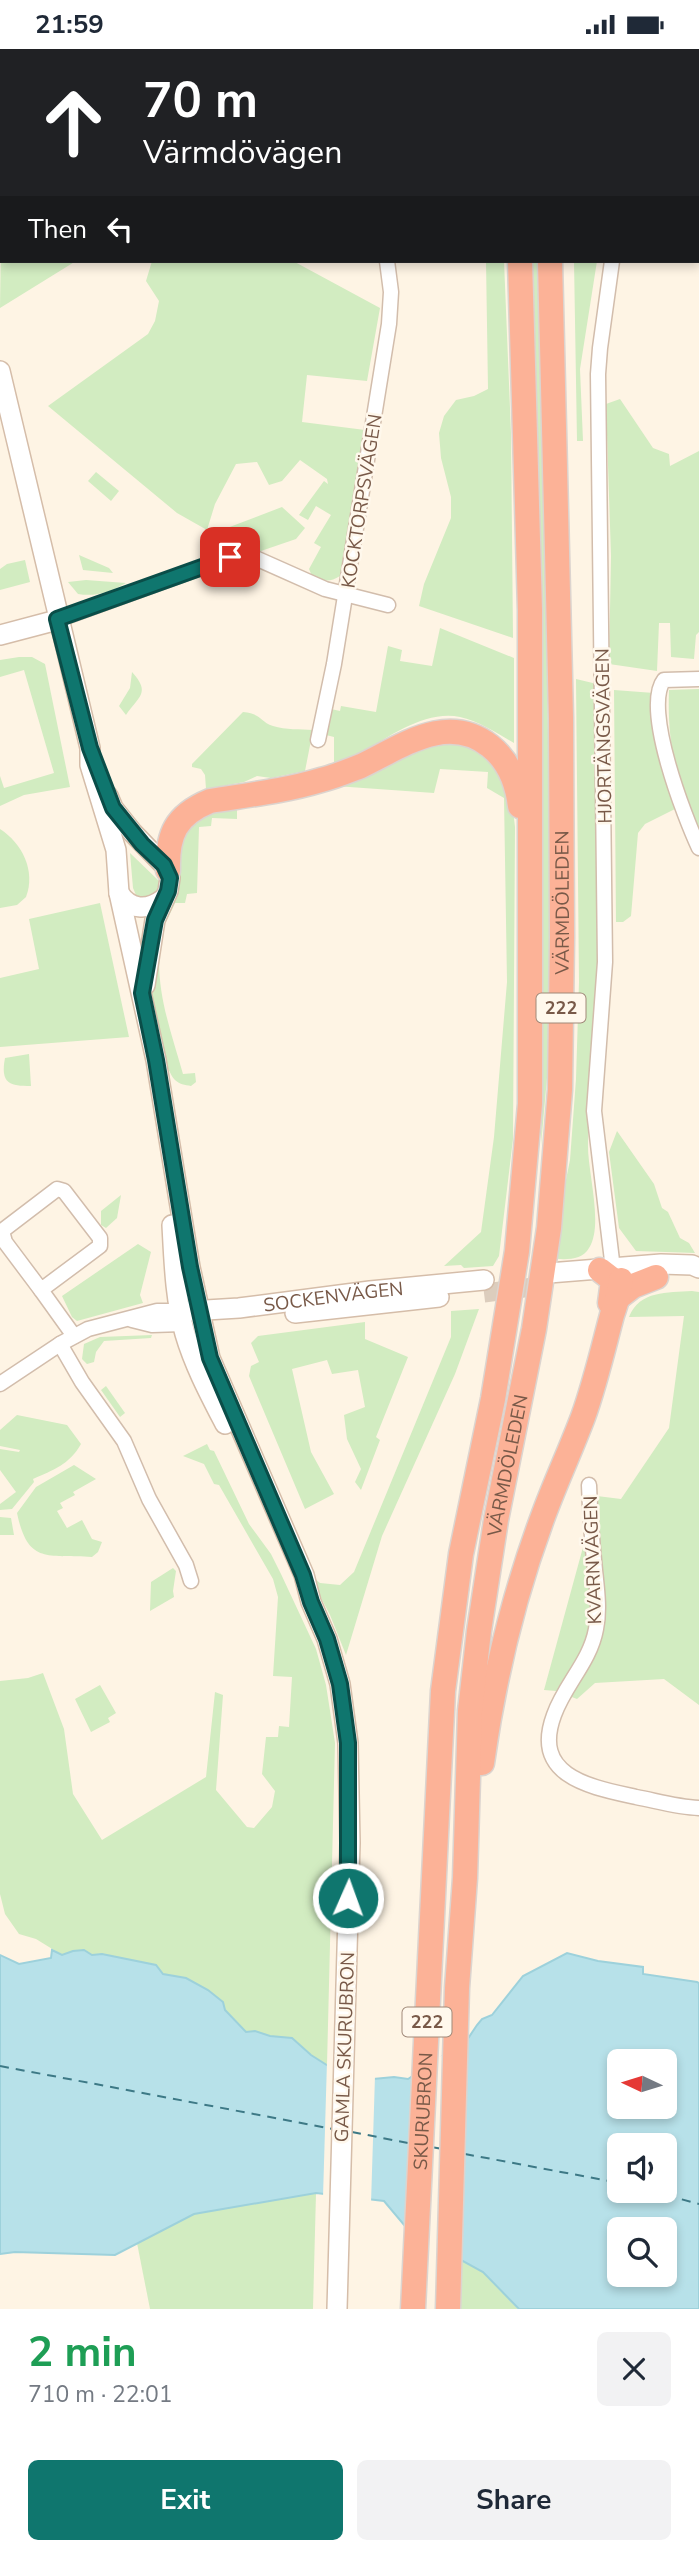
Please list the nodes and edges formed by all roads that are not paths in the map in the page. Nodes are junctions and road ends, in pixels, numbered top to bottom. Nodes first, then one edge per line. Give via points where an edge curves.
1 (387, 263) edge
2 (520, 263) edge
3 (550, 263) edge
4 (612, 263) edge
5 (0, 371) edge
6 (345, 596) junction
7 (388, 605) dead end
8 (57, 619) junction
9 (0, 635) edge
10 (699, 679) edge
11 (318, 740) dead end
12 (90, 748) junction
13 (699, 848) edge
14 (168, 870) junction
15 (119, 893) junction
16 (163, 899) junction
17 (142, 993) junction
18 (532, 1005) junction
19 (699, 1268) edge
20 (699, 1274) edge
21 (615, 1277) junction
22 (656, 1277) joint
23 (549, 1279) tunnel mouth
24 (484, 1287) tunnel mouth
25 (41, 1290) junction
26 (192, 1317) junction
27 (74, 1336) junction
28 (60, 1344) junction
29 (0, 1384) edge
30 (589, 1485) dead end
31 (191, 1581) dead end
32 (440, 1747) joint
33 (476, 1748) junction
34 (699, 1808) edge
35 (413, 2305) edge
36 (449, 2306) edge
37 (337, 2309) edge

1 - 6 street, KOCKTORPSVÄGEN via 389,324
2 - 18 highway, VÄRMDÖLEDEN / 222 via 528,523
3 - 33 highway, VÄRMDÖLEDEN / 222 via 561,732 560,1090 549,1228 534,1329 479,1631 470,1711
4 - 21 street, HJORTÄNGSVÄGEN via 598,375 605,962 594,1111
5 - 8 main road
6 - 7 street
6 - 8 street via 239,554
6 - 11 street, KOCKTORPSVÄGEN
8 - 9 main road
8 - 12 main road
10 - 13 street via 664,680 659,696 665,753 684,817
12 - 14 main road via 113,808
12 - 15 main road via 90,765 116,850
14 - 16 main road via 170,885
14 - 18 highway via 170,838 181,819 198,806 322,780 421,735 474,736 503,758 518,792 523,979
15 - 16 main road via 140,908
15 - 17 main road
16 - 17 main road
17 - 26 main road, GAMLA SKURUBRON via 168,1137 174,1268
18 - 32 highway, VÄRMDÖLEDEN / 222 via 530,1104 517,1251 461,1554
19 - 21 main road via 661,1264
20 - 22 main road
21 - 22 highway via 633,1286
21 - 23 main road
21 - 33 highway via 605,1350 511,1611
24 - 26 main road, SOCKENVÄGEN
25 - 25 street via 100,1246 100,1238 61,1189 2,1231 5,1242
25 - 27 street
26 - 27 street via 152,1325 131,1320
26 - 37 main road, GAMLA SKURUBRON via 211,1397 303,1575 340,1684 348,1743 350,1843
27 - 28 street
28 - 29 street
28 - 31 street via 124,1441
30 - 34 street, KVARNVÄGEN via 596,1629 584,1663 554,1713 551,1751 557,1765 582,1783
32 - 35 highway, SKURUBRON / 222
33 - 36 highway, SKURUBRON / 222 via 457,1988

